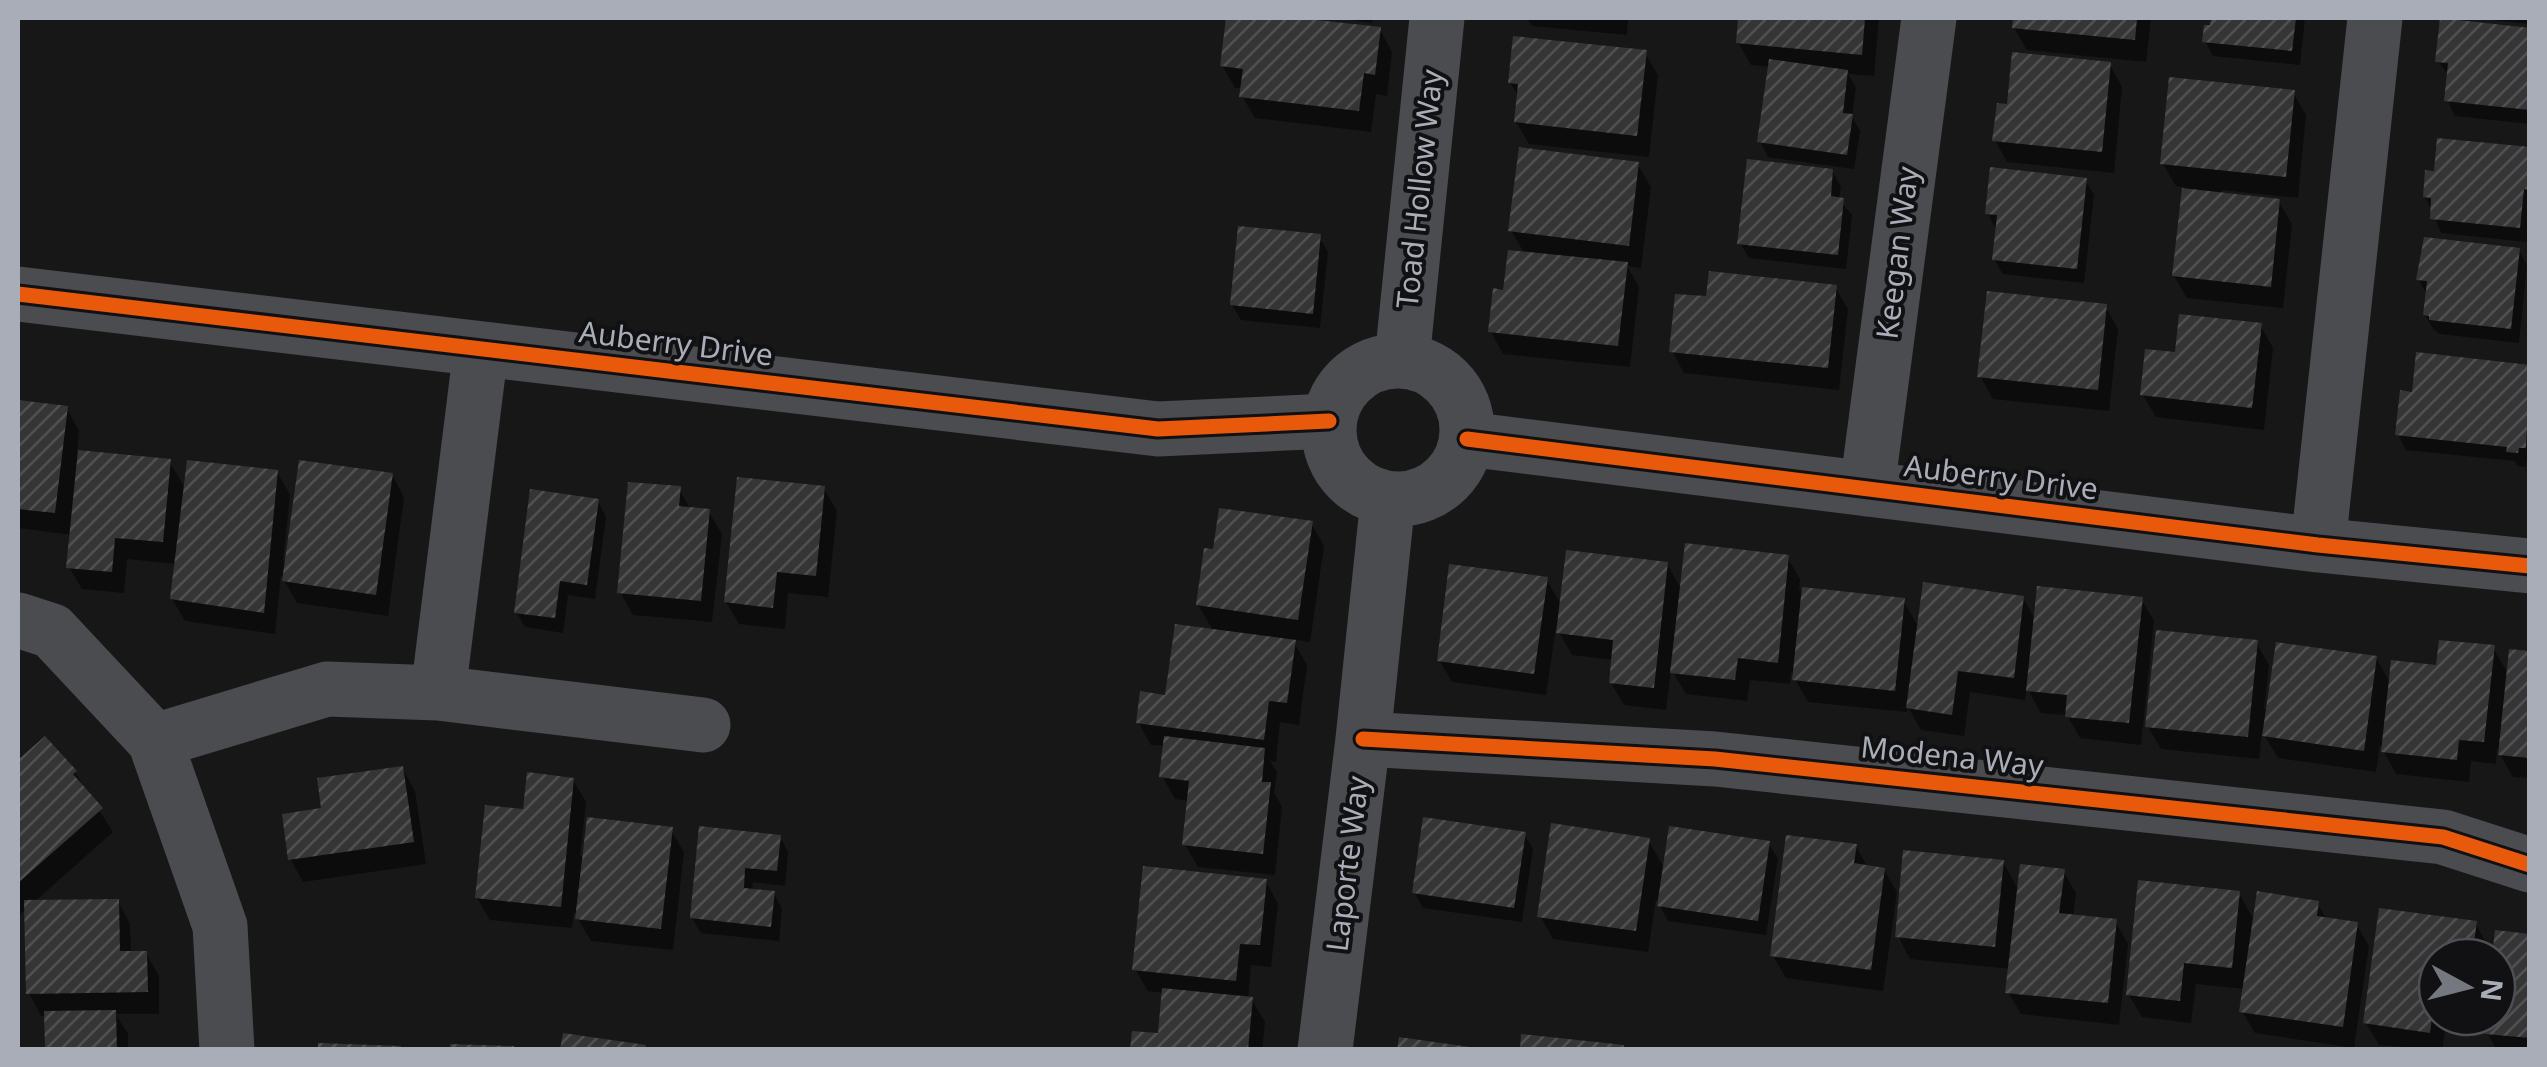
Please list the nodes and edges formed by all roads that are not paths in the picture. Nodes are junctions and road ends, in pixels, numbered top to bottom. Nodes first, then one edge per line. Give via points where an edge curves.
1 (1437, 18) edge
2 (1928, 18) edge
3 (2374, 18) edge
4 (18, 294) edge
5 (481, 349) junction
6 (1402, 360) junction
7 (1329, 421) junction
8 (1467, 438) junction
9 (1866, 489) junction
10 (1388, 499) junction
11 (2318, 545) junction
12 (2530, 566) edge
13 (18, 620) edge
14 (438, 693) junction
15 (703, 726) dead end
16 (1363, 739) junction
17 (155, 742) junction
18 (2530, 865) edge
19 (228, 1050) edge
20 (1325, 1050) edge

1 - 6 street, Toad Hollow Way
2 - 9 street, Keegan Way
3 - 11 street
4 - 5 street, Auberry Drive
5 - 7 street, Auberry Drive via 1158,429
5 - 14 street
6 - 7 street via 1374,364 1348,382
6 - 8 street via 1437,372 1457,392
7 - 10 street via 1340,468 1357,486
8 - 9 street, Auberry Drive
8 - 10 street via 1459,464 1443,482 1422,495
9 - 11 street, Auberry Drive
10 - 16 street, Laporte Way
11 - 12 street, Auberry Drive
13 - 17 street via 52,631
14 - 15 street
14 - 17 street via 327,689
16 - 18 street, Modena Way via 1714,759 2443,836
16 - 20 street, Laporte Way
17 - 19 street via 220,926

